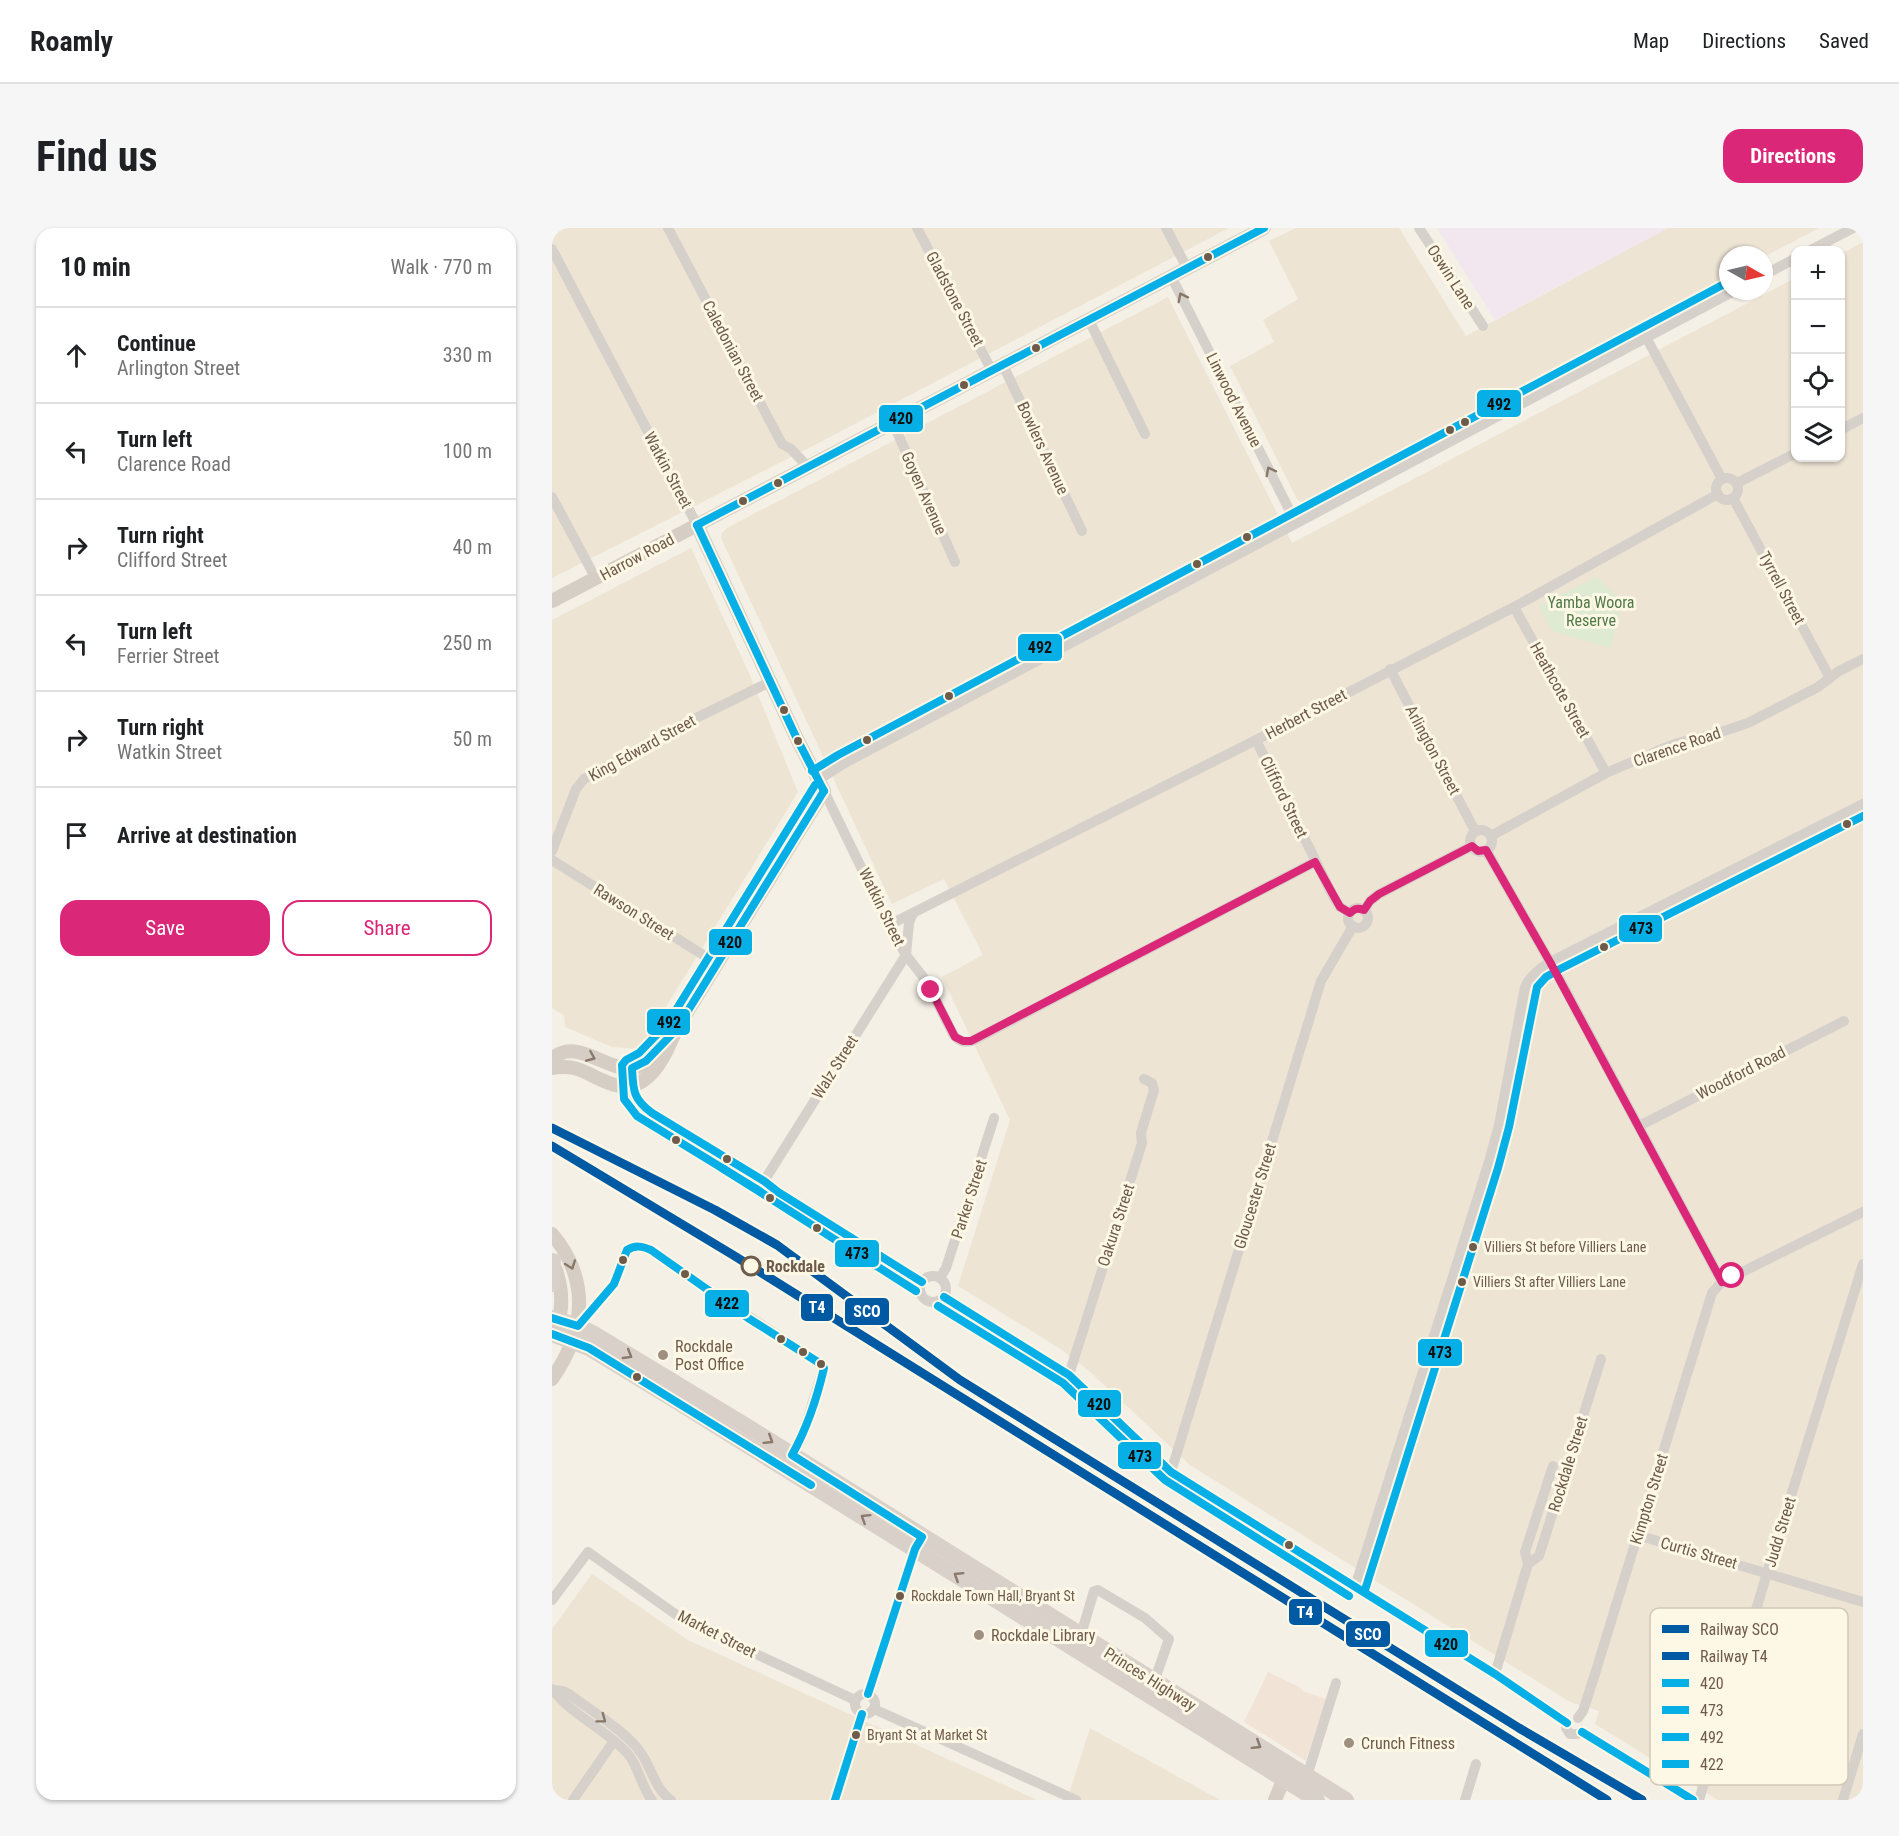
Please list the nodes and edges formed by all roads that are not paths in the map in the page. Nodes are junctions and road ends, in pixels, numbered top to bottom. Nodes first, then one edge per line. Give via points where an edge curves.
1 (668, 228) edge
2 (917, 228) edge
3 (1166, 228) edge
4 (1264, 228) edge
5 (1419, 228) edge
6 (1853, 228) edge
7 (1818, 246) edge
8 (552, 249) edge
9 (1791, 261) edge
10 (1187, 268) junction
11 (1773, 270) edge
12 (1171, 276) junction
13 (1719, 299) edge
14 (1089, 320) junction
15 (1483, 326) dead end
16 (1646, 338) junction
17 (998, 368) junction
18 (1863, 418) edge
19 (893, 423) junction
20 (1845, 427) edge
21 (1145, 434) dead end
22 (1791, 456) edge
23 (808, 467) junction
24 (1722, 479) junction
25 (1737, 483) junction
26 (1718, 494) junction
27 (552, 497) edge
28 (1733, 498) junction
29 (1296, 524) junction
30 (697, 525) junction
31 (1082, 531) dead end
32 (956, 562) dead end
33 (596, 579) junction
34 (552, 602) edge
35 (1514, 607) junction
36 (1863, 659) edge
37 (1390, 669) junction
38 (1830, 678) junction
39 (770, 682) junction
40 (1256, 740) junction
41 (1606, 773) junction
42 (821, 786) junction
43 (1863, 804) edge
44 (1475, 831) junction
45 (1491, 836) junction
46 (1472, 846) junction
47 (1486, 850) junction
48 (552, 852) edge
49 (552, 860) edge
50 (1315, 862) junction
51 (1364, 910) junction
52 (914, 913) junction
53 (1350, 913) junction
54 (890, 925) junction
55 (1353, 926) junction
56 (906, 955) junction
57 (1550, 962) junction
58 (716, 963) junction
59 (1844, 1021) dead end
60 (676, 1030) junction
61 (552, 1059) edge
62 (552, 1068) edge
63 (632, 1068) junction
64 (1144, 1079) dead end
65 (633, 1086) junction
66 (994, 1118) dead end
67 (1639, 1126) junction
68 (764, 1181) junction
69 (1863, 1212) edge
70 (552, 1234) edge
71 (552, 1260) edge
72 (671, 1264) dead end
73 (1863, 1264) edge
74 (940, 1278) junction
75 (922, 1282) junction
76 (1722, 1282) junction
77 (552, 1284) edge
78 (944, 1297) junction
79 (554, 1329) edge
80 (575, 1333) junction
81 (1601, 1359) dead end
82 (1069, 1375) junction
83 (552, 1379) edge
84 (788, 1462) junction
85 (1553, 1466) dead end
86 (1171, 1472) junction
87 (1637, 1535) junction
88 (919, 1543) junction
89 (1528, 1564) junction
90 (1767, 1573) junction
91 (1355, 1587) junction
92 (552, 1600) edge
93 (1863, 1602) edge
94 (1757, 1608) edge
95 (1078, 1643) junction
96 (1495, 1674) junction
97 (1336, 1683) dead end
98 (1151, 1688) junction
99 (552, 1690) edge
100 (868, 1694) junction
101 (855, 1700) junction
102 (874, 1709) junction
103 (862, 1714) junction
104 (1578, 1718) junction
105 (1567, 1723) junction
106 (1582, 1732) junction
107 (1863, 1734) edge
108 (614, 1741) junction
109 (1476, 1764) dead end
110 (1287, 1772) junction
111 (1650, 1774) edge
112 (1307, 1776) junction
113 (1848, 1784) edge
114 (1669, 1785) edge
115 (1703, 1785) edge
116 (1848, 1785) edge
117 (650, 1799) edge
118 (573, 1800) edge
119 (671, 1800) edge
120 (836, 1800) edge
121 (1076, 1800) edge
122 (1275, 1800) edge
123 (1317, 1800) edge
124 (1346, 1800) edge
125 (1465, 1800) edge
126 (1693, 1800) edge
127 (1699, 1800) edge
128 (1843, 1800) edge

1 - 23 street, Caledonian Street via 782,444
2 - 17 street, Gladstone Street
3 - 10 street
4 - 10 main road, Harrow Road
5 - 15 street, Oswin Lane
6 - 7 street
8 - 30 street, Watkin Street
9 - 11 street
10 - 12 main road, Harrow Road
12 - 14 main road, Harrow Road
29 -> 12 street, Linwood Avenue
13 - 16 street
14 - 17 main road, Harrow Road
14 - 21 street
16 - 24 street
16 - 29 street
17 - 19 main road, Harrow Road
17 - 31 street, Bowlers Avenue
18 - 20 street
19 - 23 main road, Harrow Road
19 - 32 street, Goyen Avenue
22 - 25 street
23 - 30 main road, Harrow Road
24 - 25 street via 1730,478
24 - 26 street via 1717,486
25 - 28 street via 1738,492
26 - 28 street via 1725,500
26 - 35 street, Herbert Street
27 - 33 street
28 - 38 street, Tyrrell Street
29 - 42 street via 843,764
30 - 33 main road, Harrow Road
30 - 39 main road, Watkin Street
33 - 34 main road, Harrow Road
35 - 37 street, Herbert Street
35 - 41 street, Heathcote Street
36 - 38 street, Clarence Road
37 - 40 street, Herbert Street
37 - 44 street, Arlington Street
38 - 41 street, Clarence Road via 1748,723 1674,744
39 - 42 main road, Watkin Street
39 - 48 street, King Edward Street via 584,779 576,789
40 - 50 street, Clifford Street
40 - 52 street, Herbert Street
41 - 45 street, Clarence Road
42 - 54 street, Watkin Street
42 - 58 main road
43 - 57 street
44 - 45 street via 1484,830
44 - 46 street
45 - 47 street via 1492,844
46 - 47 street via 1478,851
46 - 51 street via 1379,894
47 - 57 street
49 - 58 street, Rawson Street
50 - 53 street, Clifford Street via 1340,907
50 - 56 street, Watkin Street via 974,1040 963,1041 953,1034 927,982
51 - 53 street via 1354,909
51 - 55 street via 1366,924 1360,928
52 - 54 street, Herbert Street
52 - 56 street via 909,923
53 - 55 street via 1348,918
54 - 56 street, Watkin Street
55 - 86 street, Gloucester Street via 1321,981
56 - 68 street, Walz Street
57 - 67 street
57 - 91 street via 1525,987 1497,1135
58 - 60 main road
59 - 67 street, Woodford Road
60 - 63 main road via 651,1058
60 - 65 main road via 658,1066 648,1078
61 -> 63 main road via 582,1052 611,1065
62 - 65 main road via 570,1066 615,1086
63 - 65 street
64 - 82 street, Oakura Street via 1152,1083 1154,1090 1141,1133 1142,1143
65 - 68 street via 634,1096 644,1108
66 - 74 street, Parker Street
67 - 76 street
68 - 75 street
69 - 76 street
70 -> 80 main road via 566,1251 574,1270 579,1296
71 - 77 highway
71 - 79 main road via 561,1290
72 - 84 street via 823,1365 800,1442
73 - 90 street, Judd Street
74 - 75 street via 932,1276
74 - 78 street via 946,1285
75 - 78 street via 920,1291 924,1299 936,1302
76 - 87 street, Kimpton Street via 1709,1298
78 - 82 street
79 - 80 highway, Princes Highway
80 - 83 main road
80 - 84 highway, Princes Highway
81 - 89 street, Rockdale Street via 1539,1556
82 - 86 street
84 - 88 highway, Princes Highway
85 - 89 street, Rockdale Street via 1525,1552
86 - 91 street
87 - 90 street, Curtis Street
87 - 104 street, Kimpton Street
88 - 95 highway, Princes Highway
88 - 100 street
89 - 96 street, Rockdale Street
90 - 93 street, Curtis Street
90 - 94 street, Judd Street
91 - 96 street
92 - 101 street, Market Street via 588,1552 685,1621
95 - 98 highway, Princes Highway
95 - 98 street via 1094,1591 1098,1590 1145,1618 1169,1639
96 - 105 street
97 - 112 street
98 - 110 highway, Princes Highway
99 - 108 street
99 -> 119 street via 569,1694 621,1733 641,1753 661,1792
100 - 101 street
100 - 102 street via 875,1702
101 - 103 street via 856,1710
102 - 103 street
102 - 121 street
103 - 120 street
104 - 105 street via 1572,1717
104 - 106 street via 1584,1725
105 - 106 street via 1570,1734
106 - 111 street
107 - 113 street
108 - 117 street via 639,1771
108 - 118 street
109 - 125 street
110 - 112 highway, Princes Highway
110 - 122 main road
110 - 123 highway, Princes Highway
112 - 124 highway, Princes Highway
114 - 126 street
115 - 127 street, Judd Street
116 - 128 street

